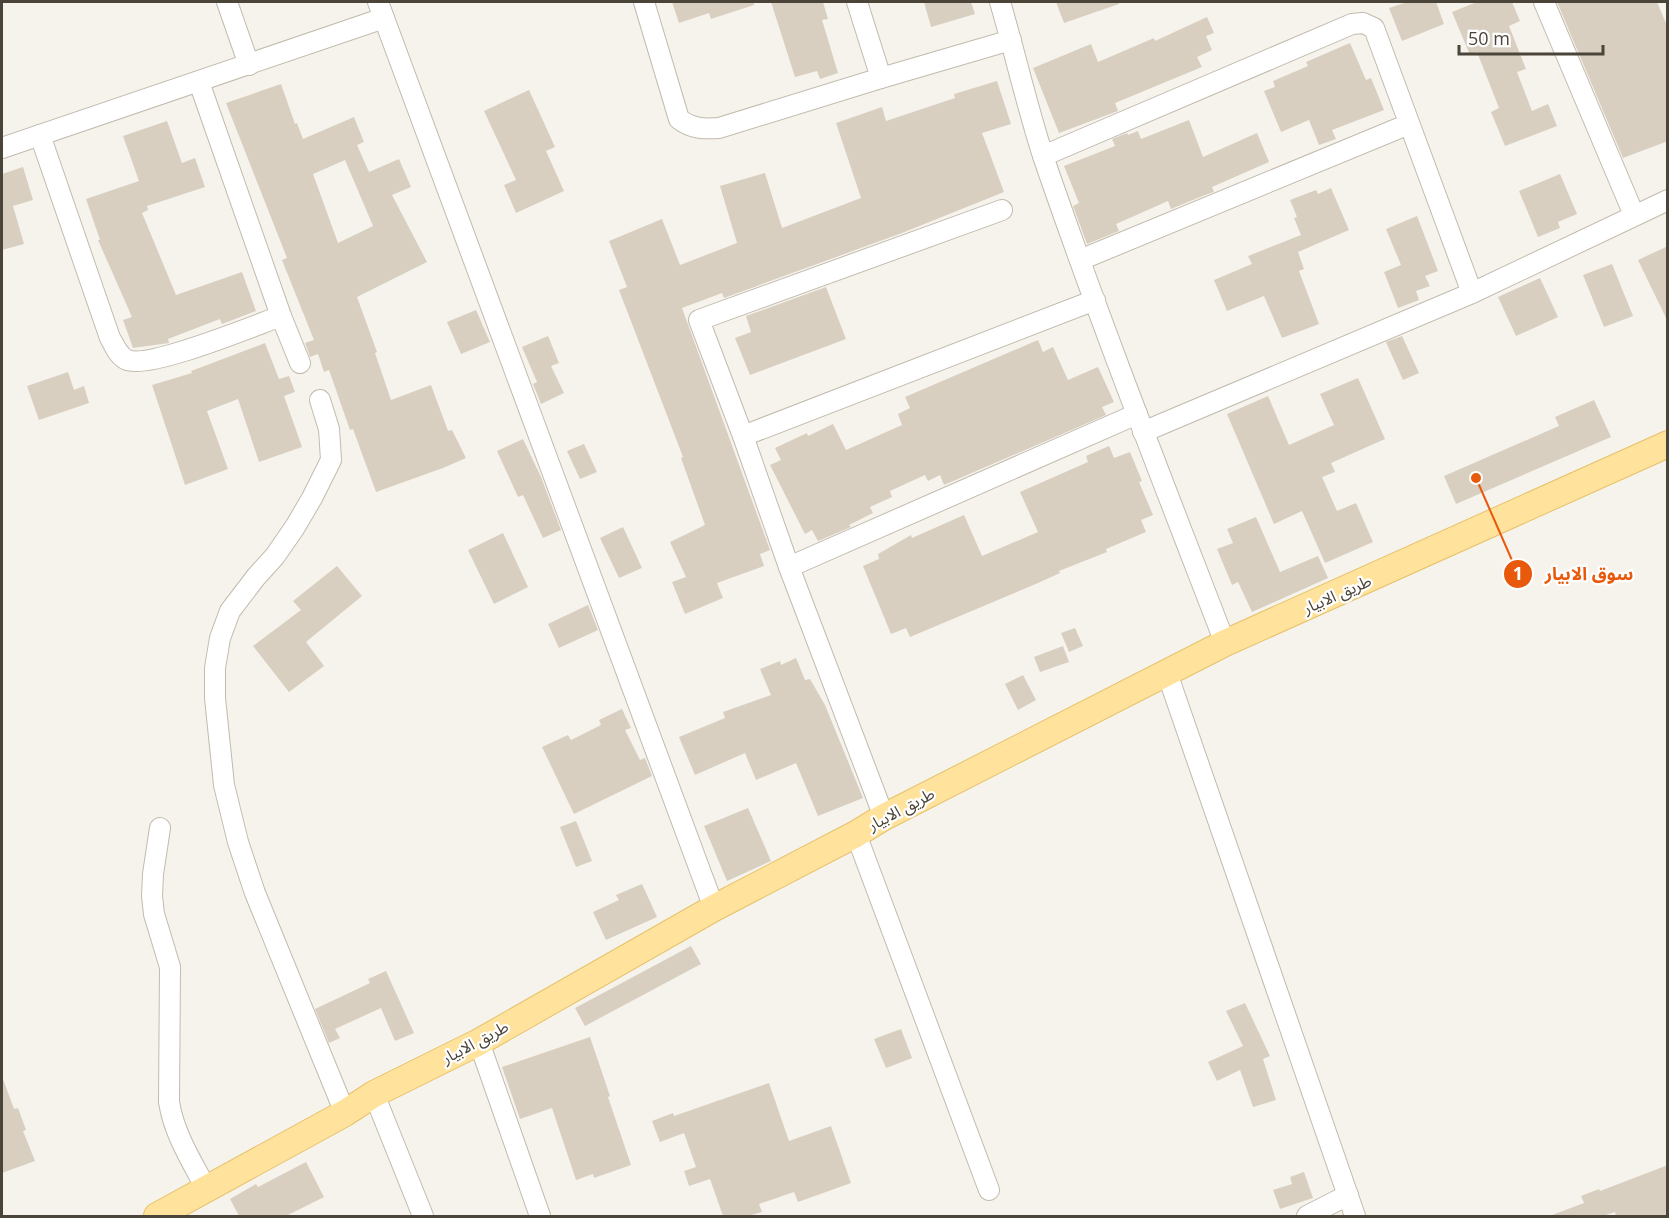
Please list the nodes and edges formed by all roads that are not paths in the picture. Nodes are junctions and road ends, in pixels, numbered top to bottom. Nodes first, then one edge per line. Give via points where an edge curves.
1 (227, 2) edge
2 (644, 2) edge
3 (857, 2) edge
4 (1000, 2) edge
5 (1544, 2) edge
6 (381, 10) edge
7 (1011, 40) junction
8 (249, 65) junction
9 (881, 78) junction
10 (199, 82) junction
11 (1410, 124) junction
12 (40, 135) junction
13 (2, 148) edge
14 (1043, 156) junction
15 (1668, 200) edge
16 (1002, 210) dead end
17 (1634, 215) junction
18 (1080, 260) junction
19 (1472, 293) junction
20 (1095, 300) junction
21 (281, 316) junction
22 (300, 363) dead end
23 (320, 400) dead end
24 (1140, 423) junction
25 (742, 436) junction
26 (1668, 444) edge
27 (789, 567) junction
28 (1226, 643) junction
29 (1167, 673) junction
30 (884, 817) junction
31 (160, 828) dead end
32 (855, 834) junction
33 (714, 908) junction
34 (479, 1042) junction
35 (374, 1094) junction
36 (345, 1113) junction
37 (207, 1190) junction
38 (988, 1190) dead end
39 (1348, 1195) junction
40 (157, 1216) edge
41 (423, 1216) edge
42 (540, 1216) edge
43 (1307, 1216) edge
44 (1355, 1216) edge

1 - 8 street
2 - 9 street via 674,106 679,119 688,126 719,128
3 - 9 street
4 - 7 street
5 - 17 street
6 - 8 street
6 - 33 street
7 - 9 street
7 - 14 street
8 - 10 street
10 - 12 street
10 - 21 street
11 - 14 street via 1374,28 1363,23 1352,24
11 - 18 street
11 - 19 street
12 - 13 street
12 - 21 street via 110,339 119,355 128,361 157,360
14 - 18 street
15 - 17 street
16 - 25 street via 699,320
17 - 19 street
18 - 20 street
19 - 24 street
20 - 24 street
20 - 25 street
21 - 22 street
23 - 36 street via 329,429 331,460 295,527 230,611 215,668 216,698 224,785 238,842
24 - 27 street
24 - 28 street
25 - 27 street
26 - 28 main road, طريق الابيار
27 - 30 street
28 - 29 main road, طريق الابيار
29 - 30 main road, طريق الابيار
29 - 39 street
30 - 32 main road, طريق الابيار
31 - 37 street via 152,896 170,967 171,1118
32 - 33 main road, طريق الابيار
32 - 38 street
33 - 34 main road, طريق الابيار
34 - 35 main road, طريق الابيار
34 - 42 street
35 - 36 main road, طريق الابيار
35 - 41 street
36 - 37 main road, طريق الابيار
37 - 40 main road, طريق الابيار
39 - 43 street
39 - 44 street

